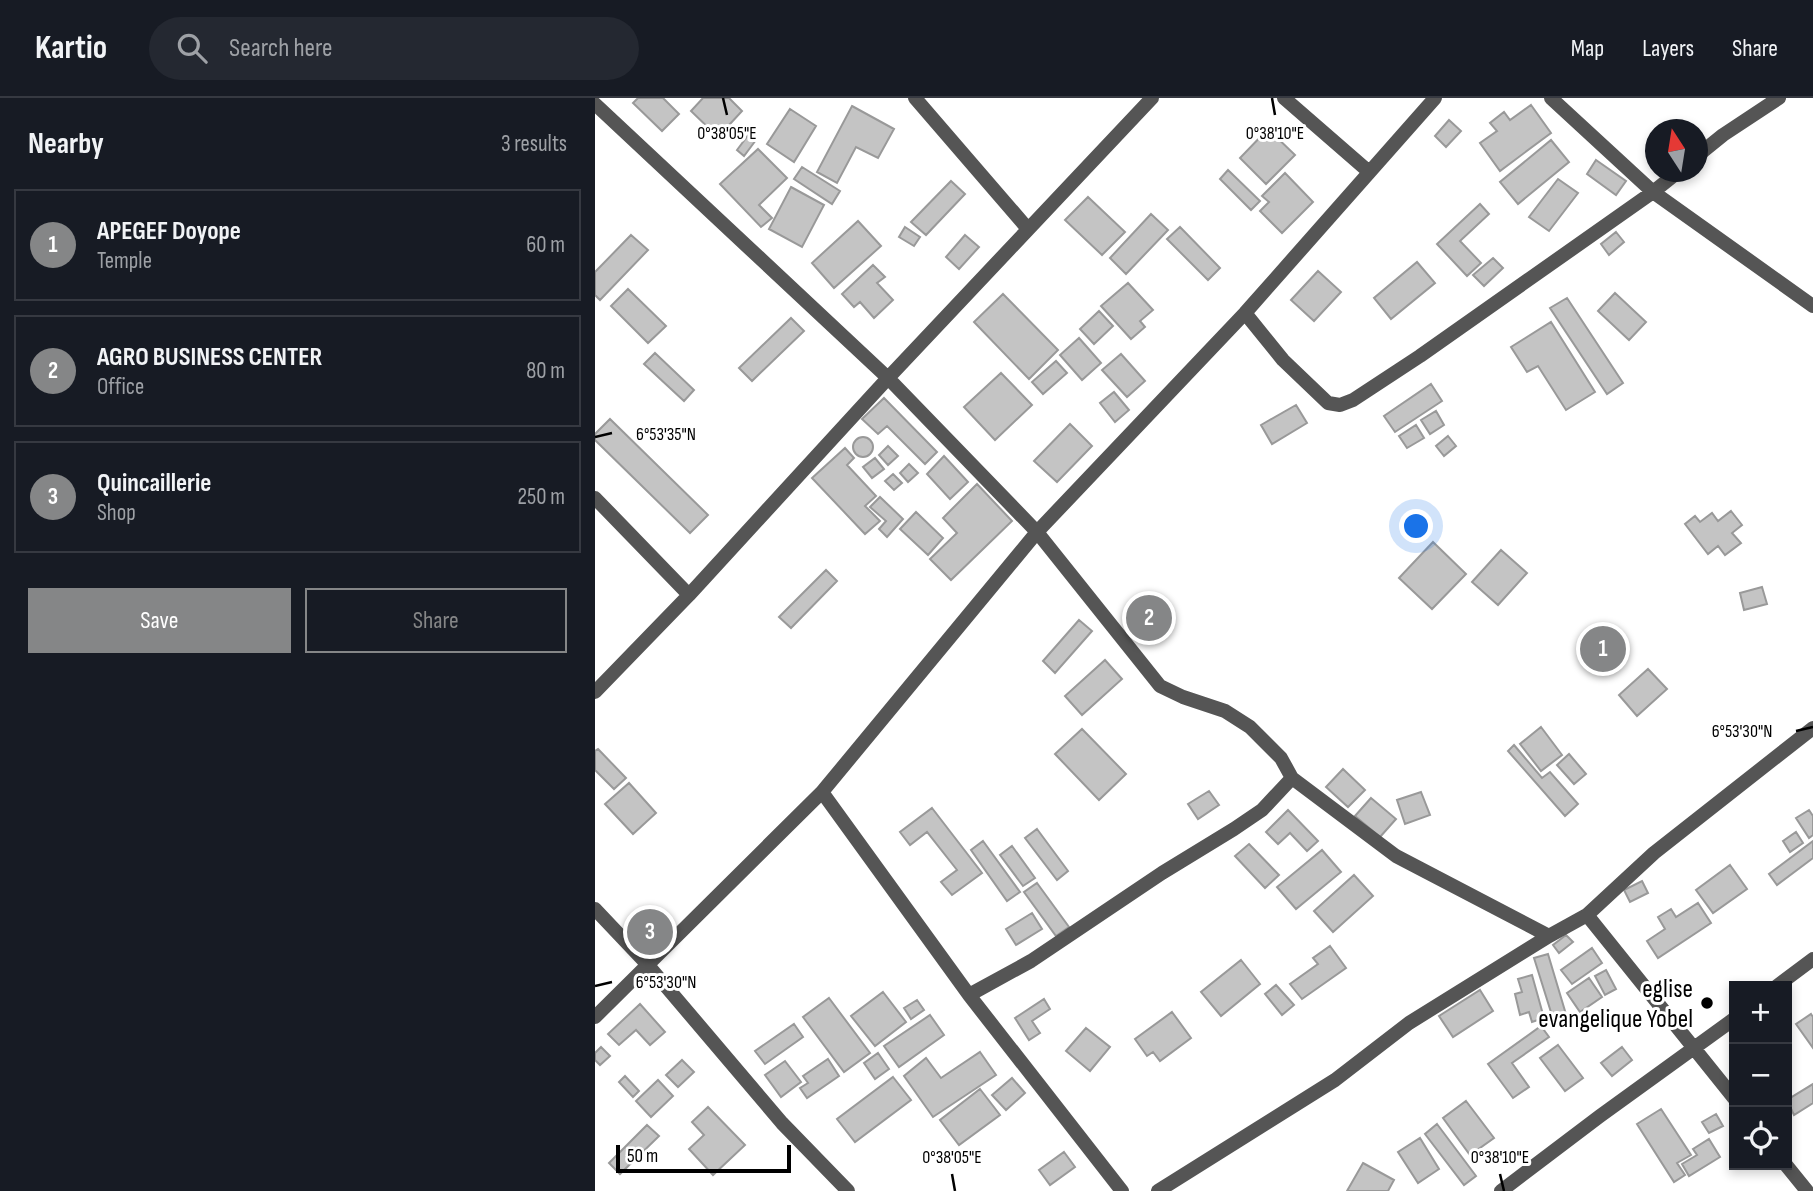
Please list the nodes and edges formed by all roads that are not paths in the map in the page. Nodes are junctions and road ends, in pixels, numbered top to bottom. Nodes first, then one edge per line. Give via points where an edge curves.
1 (915, 98) edge
2 (1152, 98) edge
3 (1284, 98) edge
4 (1435, 98) edge
5 (1551, 98) edge
6 (1779, 98) edge
7 (595, 104) edge
8 (1708, 147) edge
9 (1368, 171) junction
10 (1666, 182) edge
11 (1653, 192) junction
12 (1028, 229) junction
13 (1813, 306) edge
14 (1245, 313) junction
15 (888, 378) junction
16 (595, 498) edge
17 (1037, 532) junction
18 (689, 596) junction
19 (595, 692) edge
20 (1813, 728) edge
21 (1292, 778) junction
22 (822, 792) junction
23 (595, 909) edge
24 (1587, 915) junction
25 (1549, 936) junction
26 (1813, 959) edge
27 (647, 964) junction
28 (1784, 981) edge
29 (969, 995) junction
30 (595, 1017) edge
31 (1729, 1023) edge
32 (1696, 1048) junction
33 (1729, 1091) edge
34 (1790, 1170) edge
35 (848, 1191) edge
36 (1122, 1191) edge
37 (1158, 1191) edge
38 (1501, 1191) edge
39 (1807, 1191) edge

1 - 12 street
2 - 12 street
3 - 9 street
4 - 9 street
5 - 11 street
6 - 8 street
7 - 15 street
9 - 14 street
10 - 11 street
11 - 13 street
11 - 14 street via 1420,356 1340,405 1328,403 1283,360
12 - 15 street
14 - 17 street
15 - 17 street
15 - 18 street
16 - 18 street
17 - 21 street via 1160,686 1224,711 1250,727 1281,758
17 - 22 street
18 - 19 street
20 - 24 street via 1654,853
21 - 25 street via 1396,856
21 - 29 street via 1262,810 1234,829 1031,961
22 - 27 street
22 - 29 street
23 - 27 street
24 - 25 street
24 - 32 street
25 - 37 street via 1409,1023 1335,1080
26 - 28 street
27 - 30 street
27 - 35 street via 782,1123
29 - 36 street
31 - 32 street
32 - 33 street
32 - 38 street
34 - 39 street

